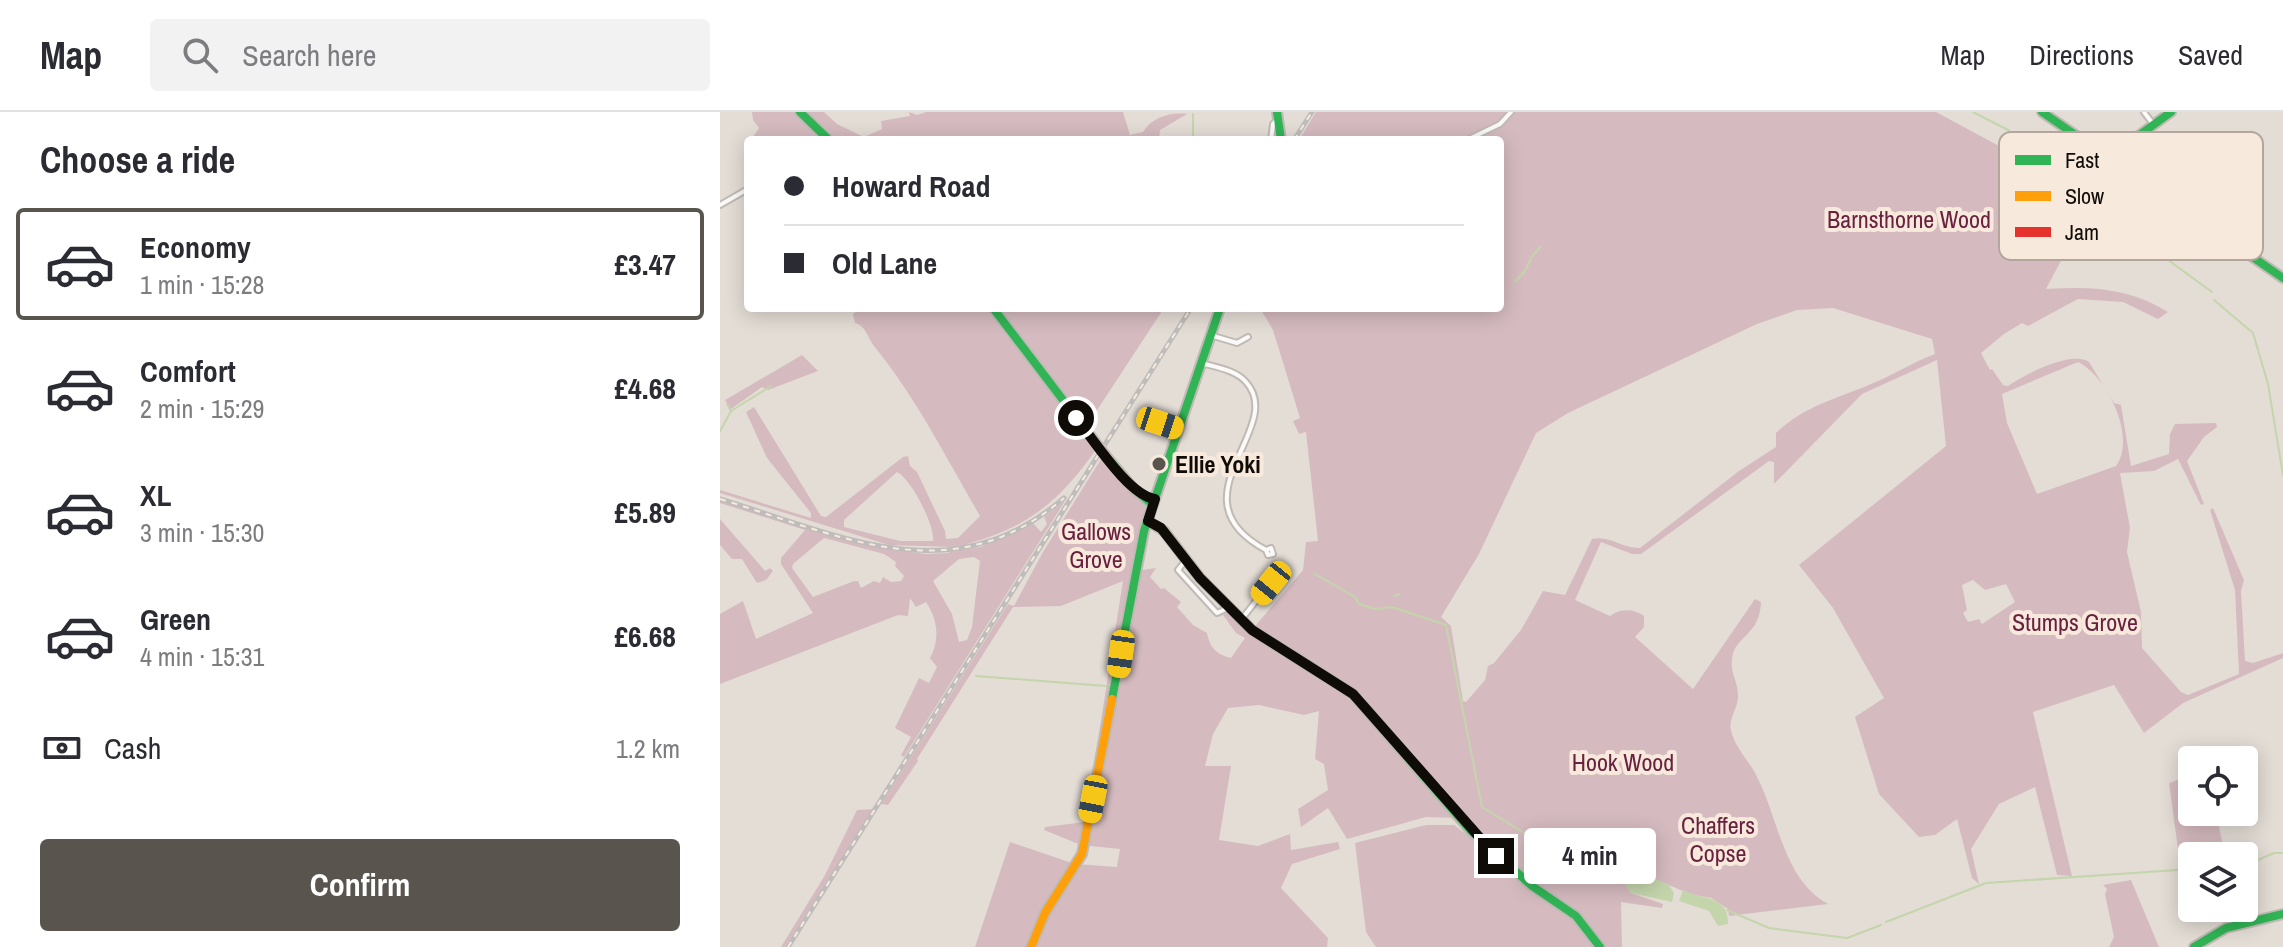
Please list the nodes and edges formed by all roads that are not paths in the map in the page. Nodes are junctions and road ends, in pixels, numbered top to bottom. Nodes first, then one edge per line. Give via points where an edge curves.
1 (800, 112) edge
2 (1511, 112) edge
3 (2042, 112) edge
4 (2144, 112) edge
5 (2171, 112) edge
6 (2153, 124) junction
7 (2070, 132) edge
8 (2143, 132) edge
9 (825, 136) edge
10 (1475, 136) edge
11 (744, 191) edge
12 (720, 205) edge
13 (2256, 260) edge
14 (2283, 278) edge
15 (996, 312) edge
16 (1219, 312) edge
17 (1210, 335) junction
18 (1248, 337) dead end
19 (1201, 363) junction
20 (1142, 417) dead end
21 (1178, 429) junction
22 (1151, 501) junction
23 (1148, 521) junction
24 (1266, 550) dead end
25 (1274, 578) dead end
26 (1241, 620) junction
27 (2283, 914) edge
28 (1031, 947) edge
29 (1600, 947) edge
30 (2194, 947) edge

1 - 9 street
2 - 10 street
3 - 7 street
4 - 6 street
5 - 6 street
6 - 8 street
11 - 12 street
13 - 14 street
15 - 22 street, bridge via 1106,456
16 - 17 street
17 - 18 street via 1237,343
17 - 19 street
19 - 21 street
19 - 24 street via 1237,375 1251,390 1253,414 1226,503 1234,524
20 - 21 street
21 - 22 street
22 - 23 street
23 - 26 street via 1161,528
23 - 28 street via 1131,586 1082,854 1045,913
25 - 26 street
26 - 29 street via 1264,640 1353,694 1471,831 1532,886 1576,916
27 - 30 street via 2226,928

